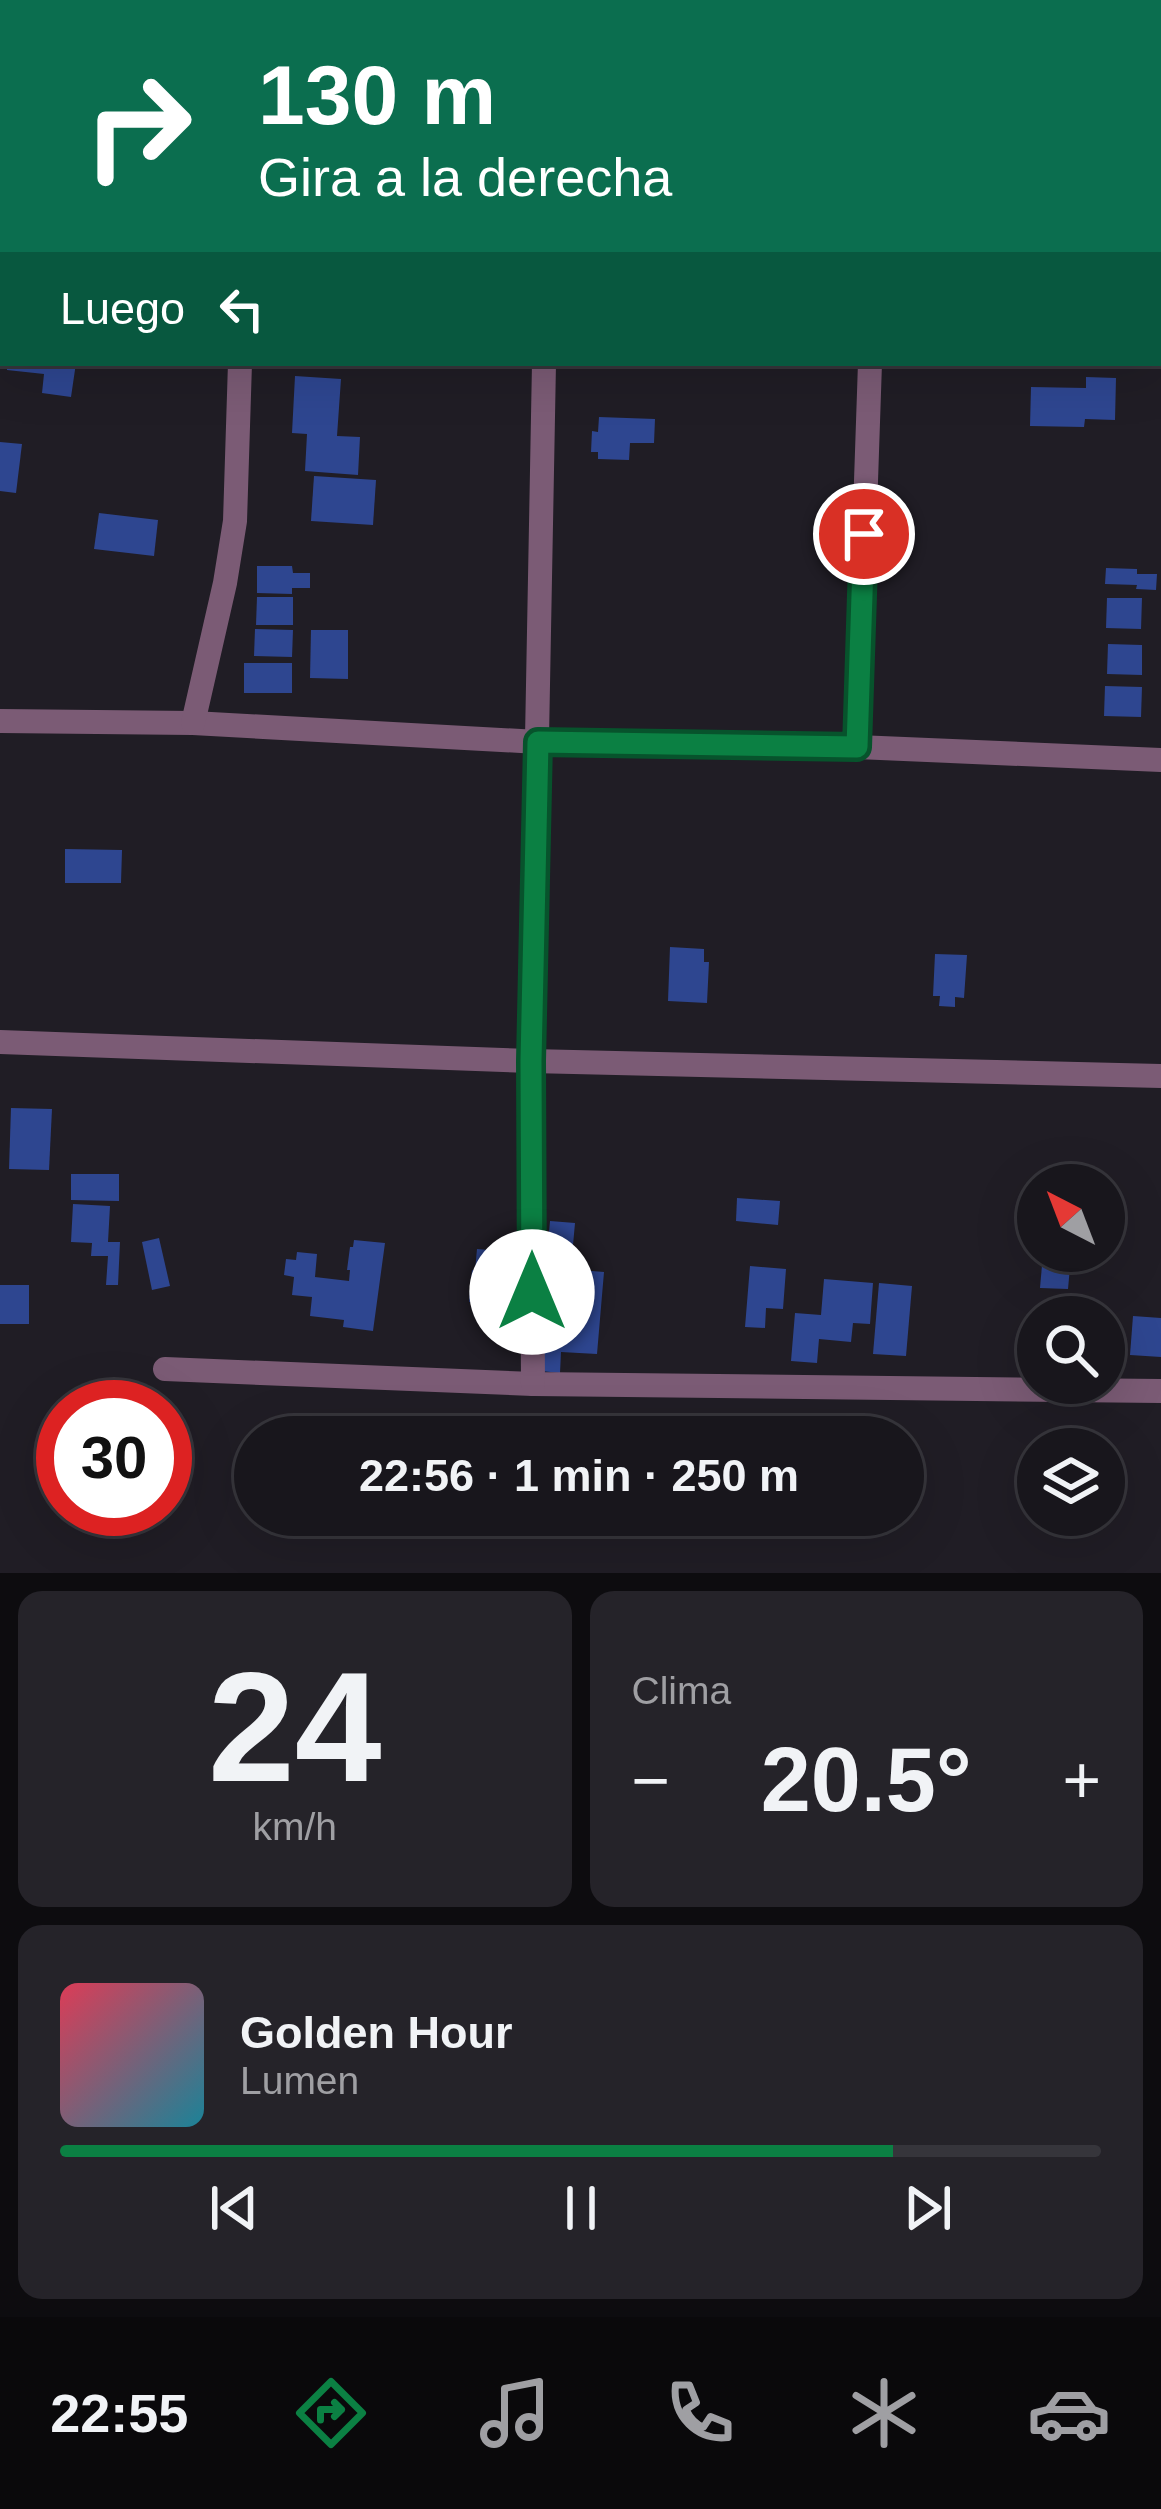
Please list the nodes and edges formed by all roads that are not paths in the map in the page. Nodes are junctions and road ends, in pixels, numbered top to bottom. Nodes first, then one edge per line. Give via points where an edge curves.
1 (240, 366) edge
2 (544, 366) edge
3 (869, 366) edge
4 (0, 722) edge
5 (193, 723) junction
6 (538, 742) junction
7 (857, 747) junction
8 (1161, 760) edge
9 (0, 1042) edge
10 (531, 1061) junction
11 (1161, 1076) edge
12 (165, 1370) dead end
13 (533, 1384) junction
14 (1161, 1391) edge

1 - 5 street via 235,521
2 - 6 street
3 - 7 street
4 - 5 street
5 - 6 street
6 - 7 street
6 - 10 street
7 - 8 street
9 - 10 street
10 - 11 street
10 - 13 street
12 - 13 street
13 - 14 street

